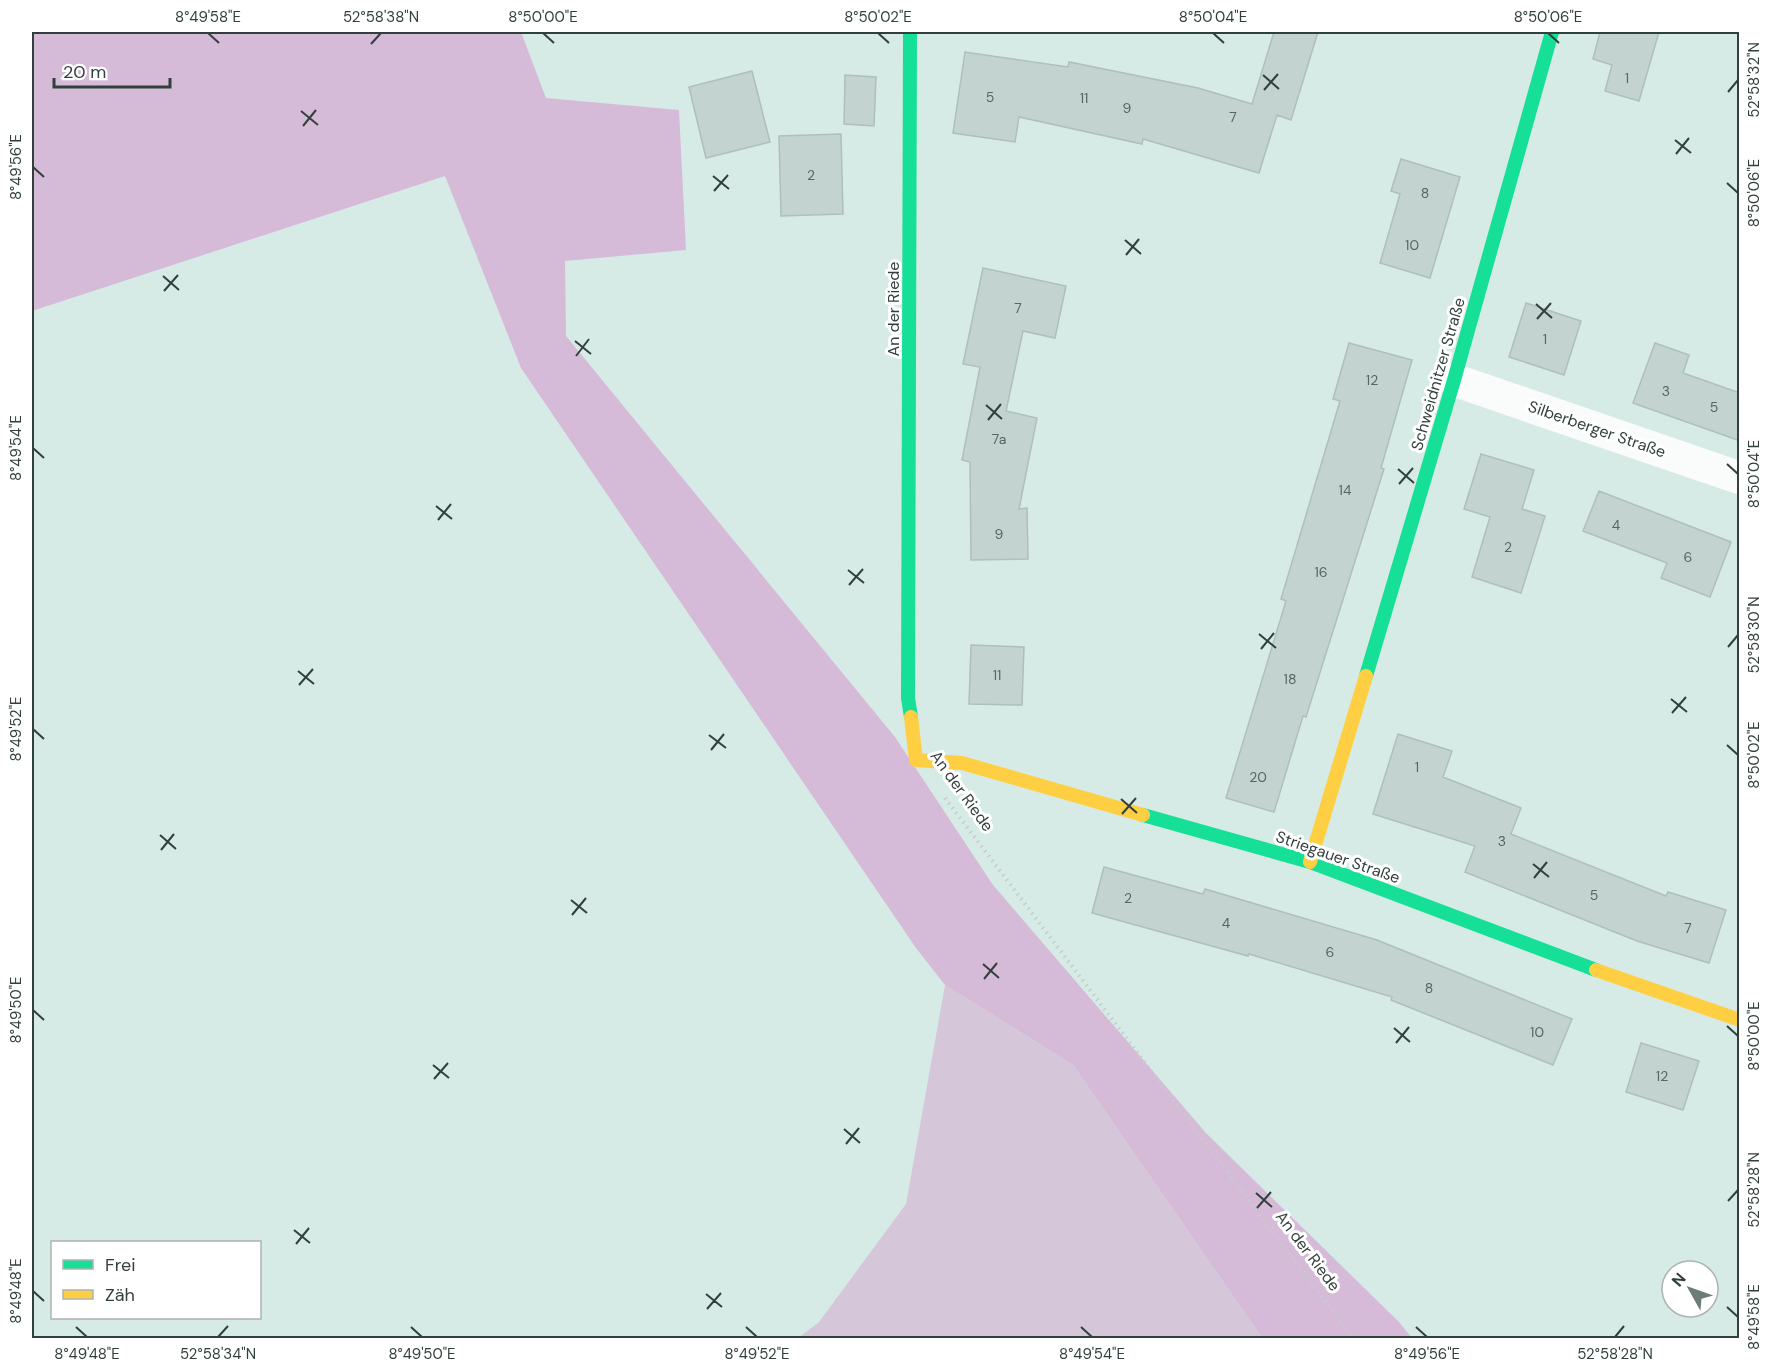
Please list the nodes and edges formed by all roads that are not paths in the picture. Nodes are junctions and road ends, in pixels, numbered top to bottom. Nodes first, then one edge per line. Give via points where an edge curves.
1 (910, 32) edge
2 (1552, 32) edge
3 (1454, 380) junction
4 (1740, 478) edge
5 (916, 760) joint
6 (1310, 862) junction
7 (1740, 1020) edge

1 - 5 street, An der Riede via 908,698
2 - 3 street, Schweidnitzer Straße
3 - 4 street, Silberberger Straße
3 - 6 street, Schweidnitzer Straße
5 - 6 street, Striegauer Straße via 962,763
6 - 7 street, Striegauer Straße via 1654,992

